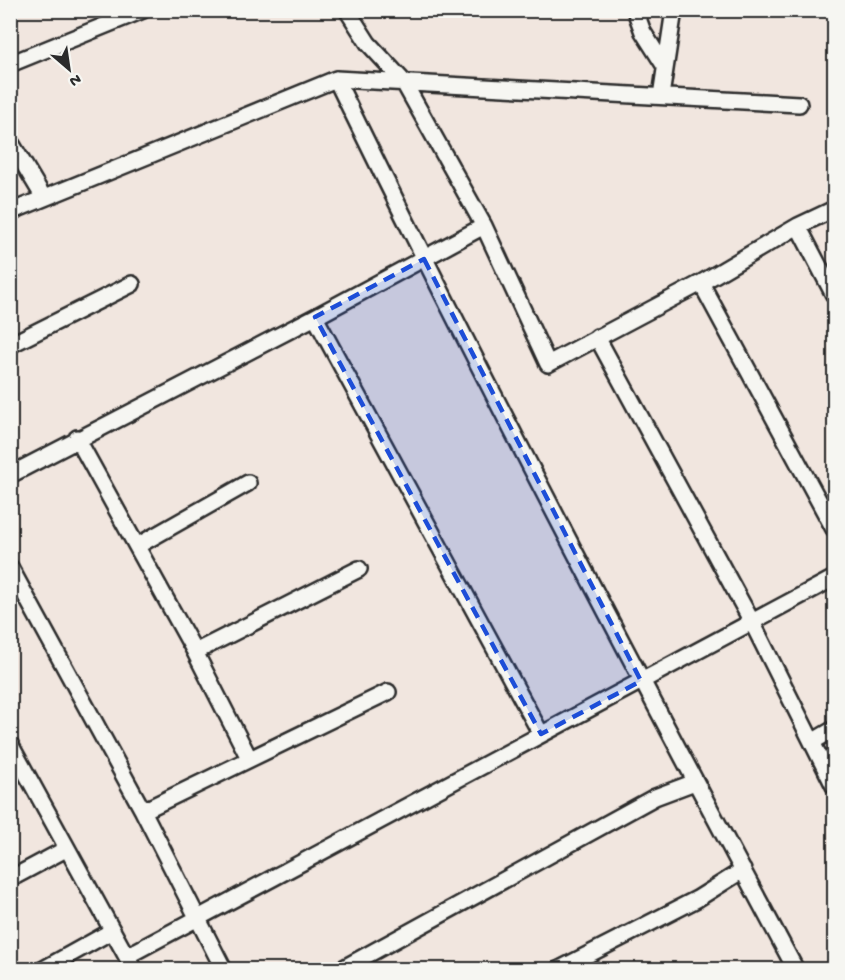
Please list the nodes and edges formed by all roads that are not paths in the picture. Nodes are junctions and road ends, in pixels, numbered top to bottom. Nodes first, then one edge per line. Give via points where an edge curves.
1 (143, 10) edge
2 (347, 10) edge
3 (635, 10) edge
4 (670, 13) edge
5 (10, 64) edge
6 (664, 65) junction
7 (336, 79) junction
8 (403, 81) junction
9 (661, 96) junction
10 (799, 104) dead end
11 (10, 141) edge
12 (44, 198) junction
13 (834, 209) edge
14 (10, 212) edge
15 (484, 226) junction
16 (798, 226) junction
17 (424, 259) junction
18 (701, 283) junction
19 (132, 284) dead end
20 (834, 295) edge
21 (315, 317) junction
22 (597, 337) junction
23 (10, 345) edge
24 (77, 438) junction
25 (10, 475) edge
26 (248, 483) dead end
27 (834, 529) edge
28 (137, 546) junction
29 (10, 567) edge
30 (360, 569) dead end
31 (834, 578) edge
32 (752, 622) junction
33 (195, 652) junction
34 (641, 681) junction
35 (388, 692) dead end
36 (834, 729) edge
37 (541, 734) junction
38 (812, 742) junction
39 (10, 744) edge
40 (249, 758) junction
41 (16, 770) edge
42 (695, 782) junction
43 (834, 786) edge
44 (143, 811) junction
45 (66, 849) junction
46 (742, 870) junction
47 (10, 879) edge
48 (197, 917) junction
49 (112, 931) junction
50 (130, 963) edge
51 (357, 965) edge
52 (42, 969) edge
53 (224, 969) edge
54 (340, 969) edge
55 (558, 969) edge
56 (796, 969) edge

1 - 5 street
2 - 8 street via 368,43
3 - 6 street via 643,32
4 - 6 street
6 - 9 street
7 - 8 street
7 - 12 street
7 - 17 street
8 - 9 street
8 - 15 street
9 - 10 street
11 - 12 street
12 - 14 street
13 - 16 street
15 - 17 street
15 - 22 street via 548,364
16 - 18 street
16 - 20 street
17 - 21 street
17 - 34 street
18 - 22 street
18 - 27 street
19 - 23 street
21 - 24 street
21 - 37 street
22 - 32 street
24 - 25 street
24 - 28 street
26 - 28 street
28 - 33 street
29 - 44 street
30 - 33 street
31 - 32 street
32 - 34 street
32 - 38 street
33 - 40 street
34 - 37 street
34 - 42 street
35 - 40 street
36 - 38 street
37 - 48 street
38 - 43 street
39 - 41 street
40 - 44 street
41 - 45 street
42 - 46 street
42 - 51 street via 655,797
44 - 48 street
45 - 47 street
45 - 49 street
46 - 55 street via 697,899
46 - 56 street
48 - 50 street
48 - 53 street
49 - 50 street
49 - 52 street
51 - 54 street

